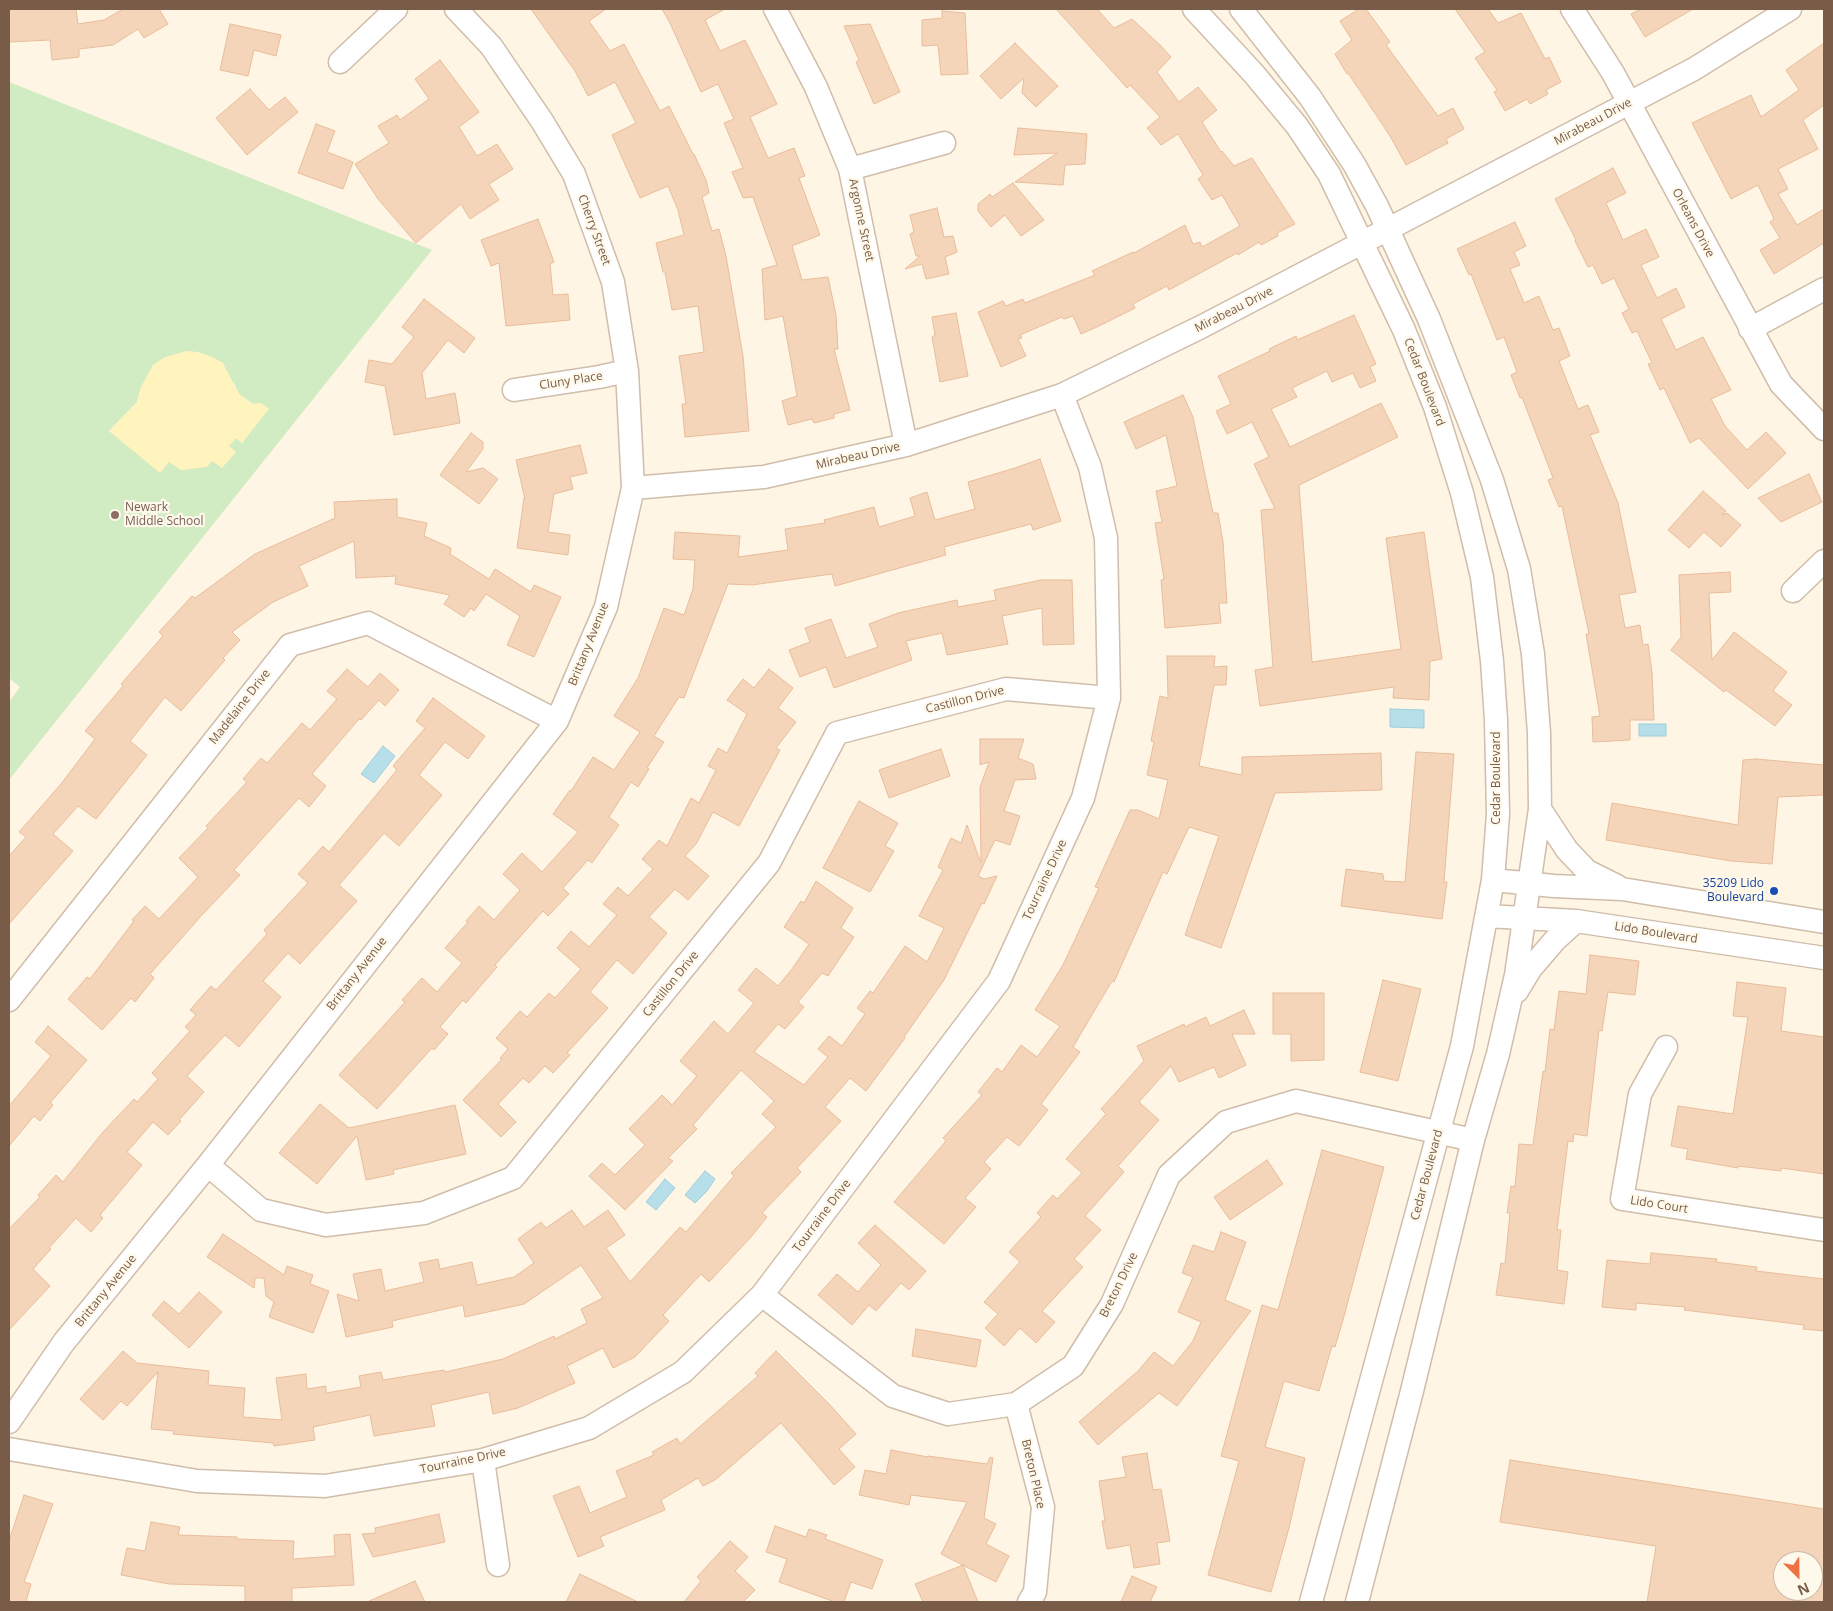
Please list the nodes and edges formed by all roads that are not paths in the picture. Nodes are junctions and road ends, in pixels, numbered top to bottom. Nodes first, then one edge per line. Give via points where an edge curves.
1 (396, 9) edge
2 (456, 9) edge
3 (775, 9) edge
4 (1194, 9) edge
5 (1240, 9) edge
6 (1572, 9) edge
7 (1790, 9) edge
8 (340, 62) dead end
9 (1629, 103) junction
10 (944, 143) dead end
11 (850, 169) junction
12 (1388, 229) junction
13 (1363, 243) junction
14 (1824, 289) edge
15 (1750, 329) junction
16 (627, 371) junction
17 (514, 390) dead end
18 (1062, 395) junction
19 (1824, 429) edge
20 (906, 445) junction
21 (633, 488) junction
22 (1824, 561) edge
23 (1793, 591) dead end
24 (1109, 698) junction
25 (557, 721) junction
26 (1540, 809) junction
27 (1493, 880) junction
28 (1529, 884) junction
29 (1622, 889) junction
30 (1487, 916) junction
31 (1525, 917) junction
32 (1576, 921) junction
33 (1824, 922) edge
34 (1824, 958) edge
35 (9, 1000) edge
36 (1510, 1003) junction
37 (1666, 1047) dead end
38 (1439, 1132) junction
39 (1473, 1140) junction
40 (208, 1164) junction
41 (1824, 1230) edge
42 (762, 1295) junction
43 (1016, 1404) junction
44 (9, 1422) edge
45 (9, 1448) edge
46 (483, 1460) junction
47 (498, 1565) dead end
48 (1029, 1602) edge
49 (1311, 1602) edge
50 (1357, 1602) edge

1 - 8 street
2 - 16 street, Cherry Street via 491,46 574,174 613,282
3 - 11 street, Argonne Street via 816,86
4 - 13 street, Cedar Boulevard via 1254,74 1296,126 1329,174
5 - 12 street via 1310,97 1354,164
6 - 9 street, Orleans Drive
7 - 9 street, Mirabeau Drive via 1694,68
9 - 12 street, Mirabeau Drive
9 - 15 street, Orleans Drive
10 - 11 street
11 - 20 street, Argonne Street
12 - 13 street, Mirabeau Drive
12 - 26 street via 1461,399 1492,480 1519,570 1534,654 1540,732
13 - 18 street, Mirabeau Drive
13 - 27 street, Cedar Boulevard via 1404,330 1434,407 1462,493 1482,578 1498,739 1498,814
14 - 15 street
15 - 19 street, Orleans Drive via 1781,384
16 - 17 street, Cluny Place
16 - 21 street, Cherry Street
18 - 20 street, Mirabeau Drive
18 - 24 street, Tourraine Drive via 1090,467 1106,538
20 - 21 street, Mirabeau Drive via 764,477
21 - 25 street, Brittany Avenue via 606,607
22 - 23 street
24 - 40 street, Castillon Drive via 1006,688 837,733 770,863 513,1178 424,1213 326,1225 261,1210
24 - 42 street, Tourraine Drive via 1083,798 999,981
25 - 35 street, Madelaine Drive via 368,623 290,645
25 - 40 street, Brittany Avenue
26 - 28 street
26 - 29 street via 1567,850 1587,871
27 - 28 street
27 - 30 street, Cedar Boulevard
28 - 29 street
28 - 31 street
29 - 33 street
30 - 31 street, Lido Boulevard
30 - 38 street, Cedar Boulevard via 1462,1046
31 - 32 street, Lido Boulevard
31 - 36 street
32 - 34 street, Lido Boulevard
32 - 36 street via 1531,968
36 - 39 street
37 - 41 street, Lido Court via 1640,1094 1622,1199
38 - 39 street, Breton Drive
38 - 43 street, Breton Drive via 1296,1101 1226,1122 1169,1175 1112,1304 1073,1366
38 - 49 street, Cedar Boulevard
39 - 50 street
40 - 44 street, Brittany Avenue via 64,1342
42 - 43 street, Breton Drive via 893,1396 948,1414
42 - 46 street, Tourraine Drive via 683,1372 598,1423
43 - 48 street, Breton Place via 1043,1507 1035,1592
45 - 46 street, Tourraine Drive via 197,1480 324,1486
46 - 47 street

